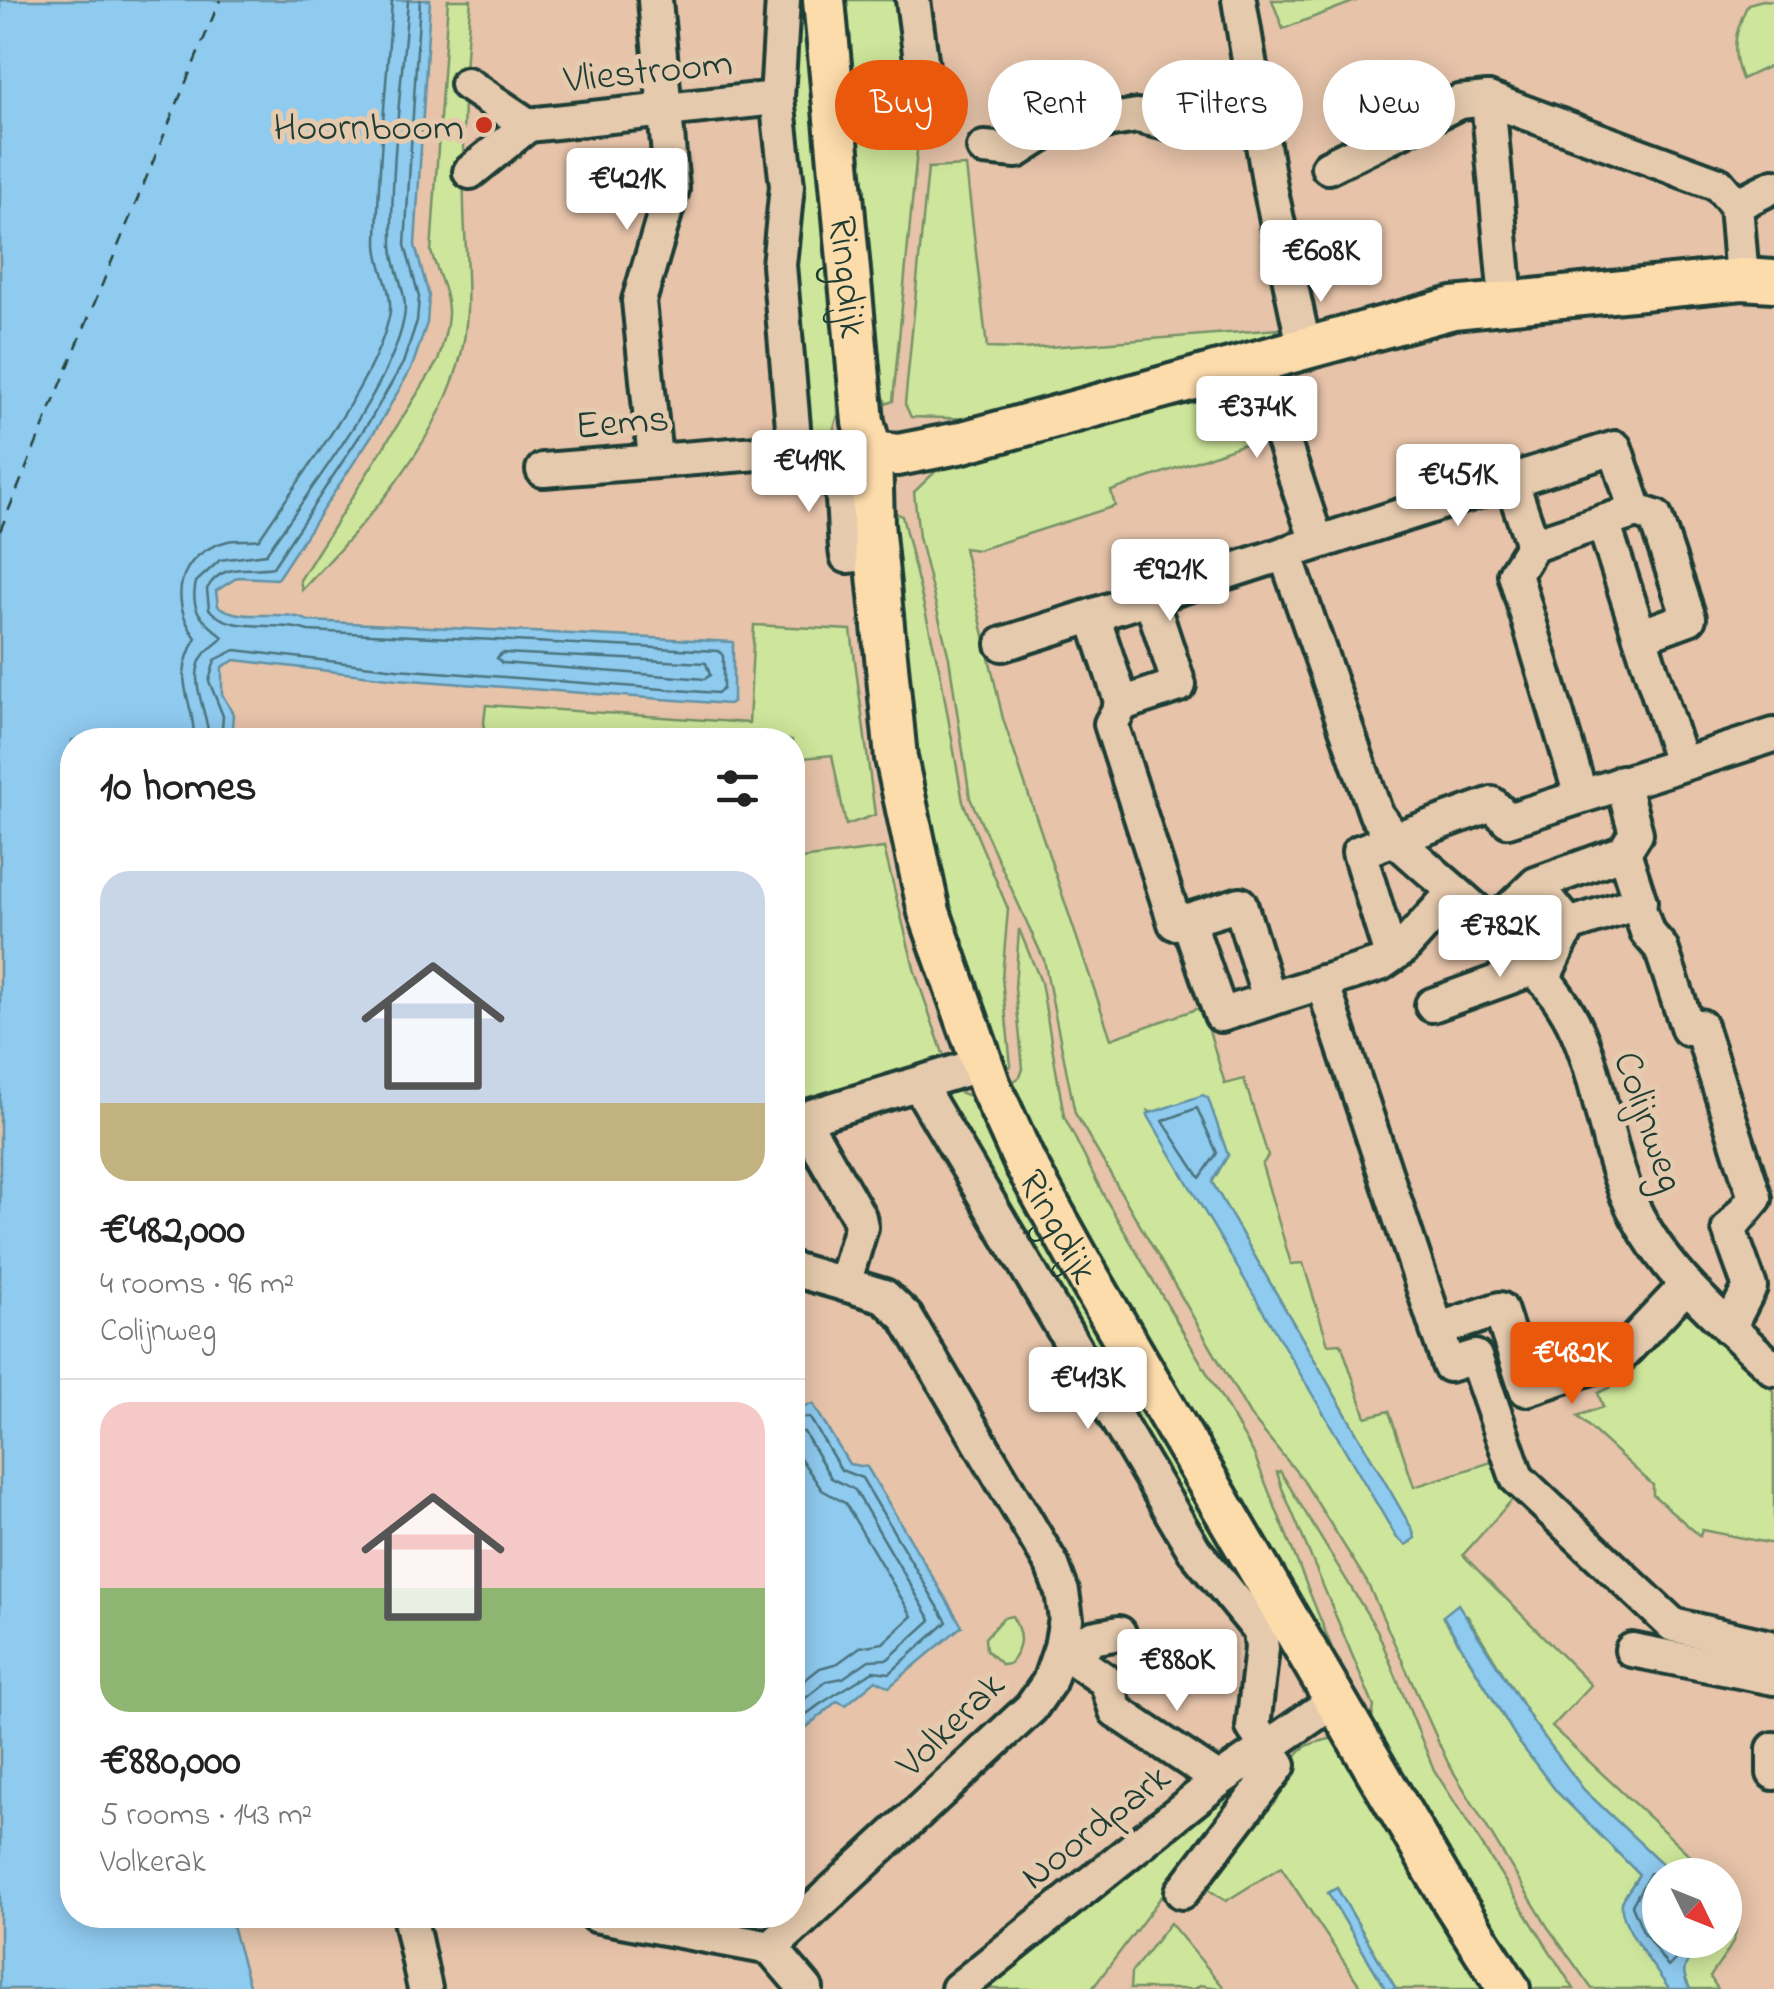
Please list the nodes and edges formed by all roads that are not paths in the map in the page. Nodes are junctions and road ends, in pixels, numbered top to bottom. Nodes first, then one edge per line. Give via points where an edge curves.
1 (654, 0) edge
2 (783, 0) edge
3 (824, 0) edge
4 (913, 0) edge
5 (1240, 0) edge
6 (921, 60) edge
7 (1249, 60) edge
8 (466, 84) dead end
9 (777, 98) junction
10 (1488, 99) junction
11 (666, 111) junction
12 (1142, 117) edge
13 (528, 125) junction
14 (984, 148) dead end
15 (1264, 150) edge
16 (1328, 167) dead end
17 (470, 172) dead end
18 (1774, 186) edge
19 (1736, 205) junction
20 (1758, 280) edge
21 (1506, 300) junction
22 (1304, 346) junction
23 (1256, 360) junction
24 (795, 450) junction
25 (871, 452) junction
26 (655, 459) junction
27 (543, 470) dead end
28 (1510, 480) junction
29 (1636, 511) junction
30 (1603, 522) junction
31 (1317, 542) junction
32 (1533, 545) junction
33 (876, 553) junction
34 (1286, 553) junction
35 (1150, 597) junction
36 (1093, 616) junction
37 (1640, 636) junction
38 (1003, 644) dead end
39 (1122, 704) junction
40 (1774, 735) edge
41 (1682, 763) junction
42 (1622, 782) junction
43 (1582, 796) junction
44 (1393, 837) junction
45 (1624, 852) junction
46 (1536, 884) junction
47 (1452, 894) junction
48 (1638, 902) junction
49 (1188, 920) junction
50 (1569, 925) junction
51 (1492, 927) junction
52 (1391, 956) junction
53 (1538, 974) junction
54 (1322, 982) junction
55 (1269, 998) junction
56 (1432, 1004) dead end
57 (982, 1064) junction
58 (919, 1085) junction
59 (805, 1118) edge
60 (805, 1131) edge
61 (1764, 1195) edge
62 (805, 1274) edge
63 (844, 1284) junction
64 (1686, 1286) junction
65 (1729, 1328) junction
66 (1437, 1330) junction
67 (1774, 1370) edge
68 (1526, 1388) junction
69 (1492, 1400) junction
70 (1674, 1625) junction
71 (1119, 1634) dead end
72 (1774, 1648) edge
73 (1632, 1650) dead end
74 (1685, 1660) junction
75 (1774, 1678) edge
76 (1336, 1700) junction
77 (1268, 1746) junction
78 (1774, 1749) edge
79 (1774, 1773) edge
80 (1219, 1780) junction
81 (1182, 1892) dead end
82 (805, 1917) edge
83 (413, 1928) edge
84 (665, 1928) edge
85 (793, 1928) edge
86 (771, 1948) junction
87 (425, 1989) edge
88 (806, 1989) edge
89 (958, 1989) edge
90 (1509, 1989) edge

1 - 11 street
2 - 9 street
3 - 25 main road, Ringdijk
4 - 6 street
5 - 7 street
8 - 13 street, Vliestroom
9 - 11 street, Vliestroom
9 - 24 street via 787,186 779,265
10 - 16 street via 1460,102
10 - 19 street via 1718,184
10 - 21 street
11 - 13 street, Vliestroom
11 - 26 street via 672,189 639,301
12 - 14 street via 1050,130 1017,150
13 - 17 street, Vliestroom
15 - 22 street
18 - 19 street
19 - 20 street
20 - 21 main road
21 - 22 main road
22 - 23 main road
23 - 25 main road via 959,443 898,456
23 - 31 street
24 - 26 street, Eems
24 - 33 street, Eems via 829,453 841,470 847,556
25 - 33 main road, Ringdijk
26 - 27 street, Eems
28 - 29 street via 1614,448
28 - 31 street
28 - 32 street
29 - 30 street
29 - 37 street via 1655,517 1689,618
30 - 32 street
30 - 37 street
31 - 34 street
32 - 43 street via 1515,574
33 - 57 main road, Ringdijk via 900,776 929,912
34 - 35 street
34 - 44 street, Colijnweg via 1376,814
35 - 36 street
35 - 39 street via 1179,685
36 - 38 street
36 - 39 street
37 - 41 street
39 - 49 street via 1111,724 1175,923
40 - 41 street
41 - 42 street
42 - 43 street
42 - 45 street via 1636,833
43 - 44 street via 1508,820 1492,804
44 - 47 street, Colijnweg
44 - 52 street via 1358,852
45 - 46 street
45 - 48 street
46 - 50 street
46 - 51 street
47 - 51 street, Colijnweg
47 - 52 street
48 - 50 street
48 - 61 street via 1647,932 1662,948 1688,1029 1700,1026
49 - 55 street via 1221,1015
49 - 55 street via 1240,904
50 - 53 street
51 - 53 street, Colijnweg
52 - 54 street
53 - 56 street
53 - 64 street, Colijnweg via 1574,1023 1627,1195 1653,1246
54 - 55 street
54 - 66 street
57 - 58 street
57 - 76 main road, Ringdijk via 1034,1180
58 - 59 street
58 - 77 street via 1194,1550 1260,1631 1253,1727
60 - 63 street via 859,1217
61 - 65 street via 1729,1229 1750,1287
62 - 63 street, Volkerak
63 - 82 street, Volkerak via 884,1296 906,1316 1052,1564 1066,1619 1057,1664 1031,1708
64 - 65 street, Colijnweg
64 - 68 street via 1618,1358
65 - 67 street, Colijnweg
66 - 68 street via 1500,1310
66 - 69 street via 1449,1366 1475,1357
68 - 69 street
69 - 70 street via 1517,1478
70 - 72 street
70 - 74 street
71 - 80 street via 1084,1644 1080,1664 1106,1681 1116,1711
73 - 74 street
74 - 75 street
76 - 77 street, Noordpark
76 - 90 main road, Ringdijk
77 - 80 street, Noordpark
77 - 81 street via 1277,1770
78 - 79 street
80 - 89 street, Noordpark
83 - 87 street
84 - 86 street
85 - 86 street, Volkerak
86 - 88 street

